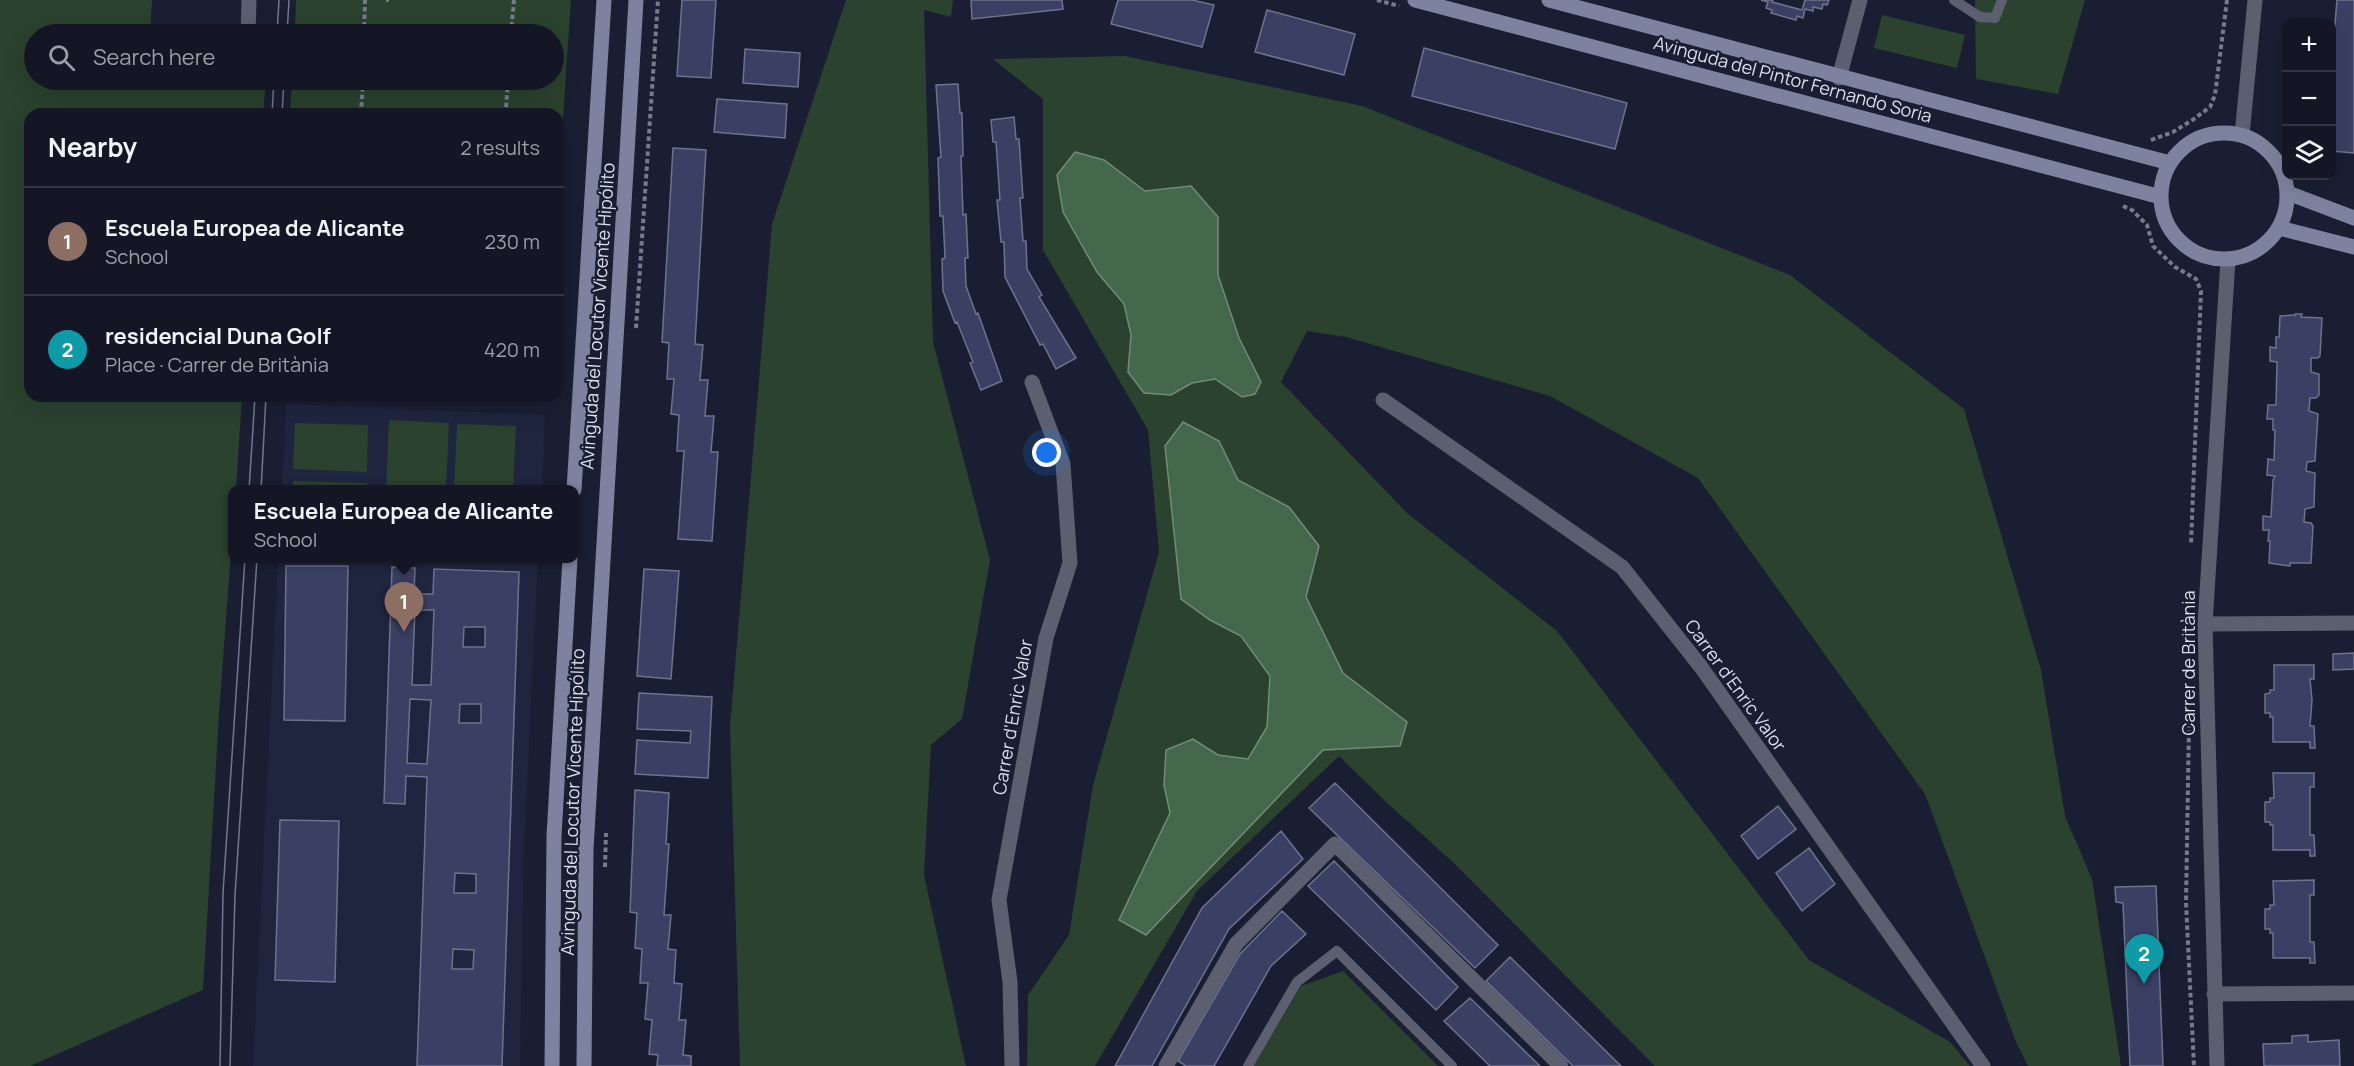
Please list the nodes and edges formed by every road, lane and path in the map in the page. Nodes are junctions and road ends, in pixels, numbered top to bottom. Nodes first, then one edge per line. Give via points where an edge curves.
1 (249, 0) edge
2 (365, 0) edge
3 (514, 0) edge
4 (604, 0) edge
5 (636, 0) edge
6 (658, 0) edge
7 (1377, 0) edge
8 (1549, 0) edge
9 (1860, 0) edge
10 (1954, 0) edge
11 (2002, 0) edge
12 (2227, 0) edge
13 (2255, 0) edge
14 (1410, 4) edge
15 (248, 24) edge
16 (364, 24) edge
17 (513, 24) edge
18 (1839, 78) junction
19 (362, 90) edge
20 (507, 90) edge
21 (361, 108) edge
22 (506, 108) edge
23 (2242, 135) junction
24 (2144, 139) dead end
25 (2170, 163) junction
26 (2288, 193) junction
27 (2161, 197) junction
28 (2116, 203) dead end
29 (2354, 218) edge
30 (2279, 228) junction
31 (2354, 247) edge
32 (2228, 260) junction
33 (636, 328) dead end
34 (1032, 382) dead end
35 (1383, 400) dead end
36 (574, 485) edge
37 (2191, 545) dead end
38 (570, 563) edge
39 (2354, 623) edge
40 (2205, 624) junction
41 (2189, 712) dead end
42 (606, 829) dead end
43 (605, 877) dead end
44 (2354, 993) edge
45 (2214, 994) junction
46 (552, 1066) edge
47 (584, 1066) edge
48 (1012, 1066) edge
49 (1166, 1066) edge
50 (1248, 1066) edge
51 (1452, 1066) edge
52 (1561, 1066) edge
53 (1983, 1066) edge
54 (2194, 1066) edge
55 (2217, 1066) edge

1 - 15 street
2 - 16 path
3 - 17 path
4 - 36 main road, Avinguda del Locutor Vicente Hipólito
5 - 47 main road, Avinguda del Locutor Vicente Hipólito via 586,849
6 - 33 path
7 - 14 path
8 - 18 main road, Avinguda del Pintor Fernando Soria
9 - 18 street, Avinguda del Pintor Fernando Soria
10 - 11 lane via 1980,18 1995,18
12 - 24 path via 2215,95 2210,107 2173,132 2154,140
13 - 23 street
14 - 27 main road, Avinguda del Pintor Fernando Soria
18 - 25 main road, Avinguda del Pintor Fernando Soria
19 - 21 path
20 - 22 path
23 - 25 main road via 2222,132 2201,137 2183,147
23 - 26 main road via 2275,156
25 - 27 main road
26 - 29 main road
26 - 30 main road
27 - 32 main road via 2164,217 2174,235 2207,258
28 - 37 path via 2132,210 2146,225 2153,246 2175,267 2196,279 2201,291
30 - 31 main road
30 - 32 main road via 2266,244 2248,255
32 - 40 street, Carrer de Britània
34 - 48 street, Carrer d'Enric Valor via 1063,464 1070,563 1046,638 999,900 1010,982
35 - 53 street, Carrer d'Enric Valor via 1622,567 1701,667
38 - 46 main road, Avinguda del Locutor Vicente Hipólito via 554,836
39 - 40 street
40 - 45 street, Carrer de Britània
41 - 54 path via 2186,903
42 - 43 path
44 - 45 street
45 - 55 street, Carrer de Britània
49 - 52 street via 1236,944 1335,844
50 - 51 lane via 1297,982 1336,951

